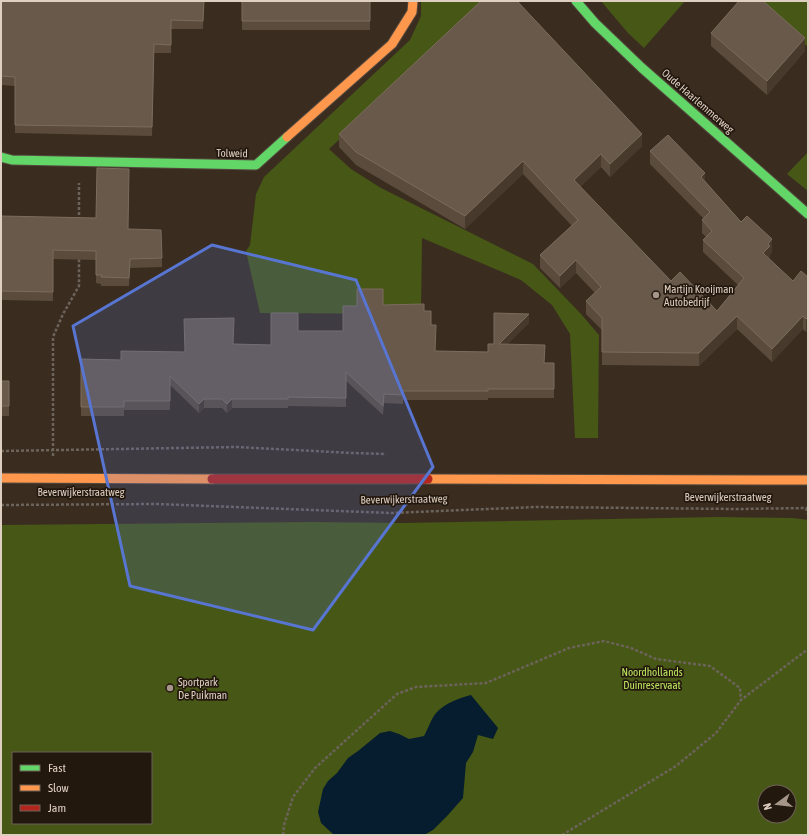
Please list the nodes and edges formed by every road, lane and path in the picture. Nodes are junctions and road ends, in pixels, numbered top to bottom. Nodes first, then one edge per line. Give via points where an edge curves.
1 (413, 1) edge
2 (576, 1) edge
3 (1, 156) edge
4 (79, 161) junction
5 (808, 214) edge
6 (79, 223) edge
7 (79, 254) edge
8 (53, 450) junction
9 (1, 451) edge
10 (391, 454) dead end
11 (1, 478) edge
12 (808, 480) edge
13 (1, 505) edge
14 (807, 508) edge
15 (808, 514) edge
16 (808, 650) edge
17 (741, 700) junction
18 (283, 835) edge
19 (562, 835) edge

1 - 4 street, Tolweid via 412,12 392,44 256,165
2 - 5 street, Oude Haarlemmerweg via 642,68
3 - 4 street, Tolweid via 12,160
4 - 6 path
7 - 8 path via 79,286 53,337
8 - 9 path
8 - 10 path via 237,447
11 - 12 street, Beverwijkerstraatweg
13 - 14 path, Beverwijkerstraatweg via 156,504 391,513 536,507
14 - 15 path
16 - 17 path
17 - 18 path via 740,688 710,666 656,659 631,648 604,641 569,648 486,684 416,687 398,694 315,768 293,797
17 - 19 path via 716,733 676,766

